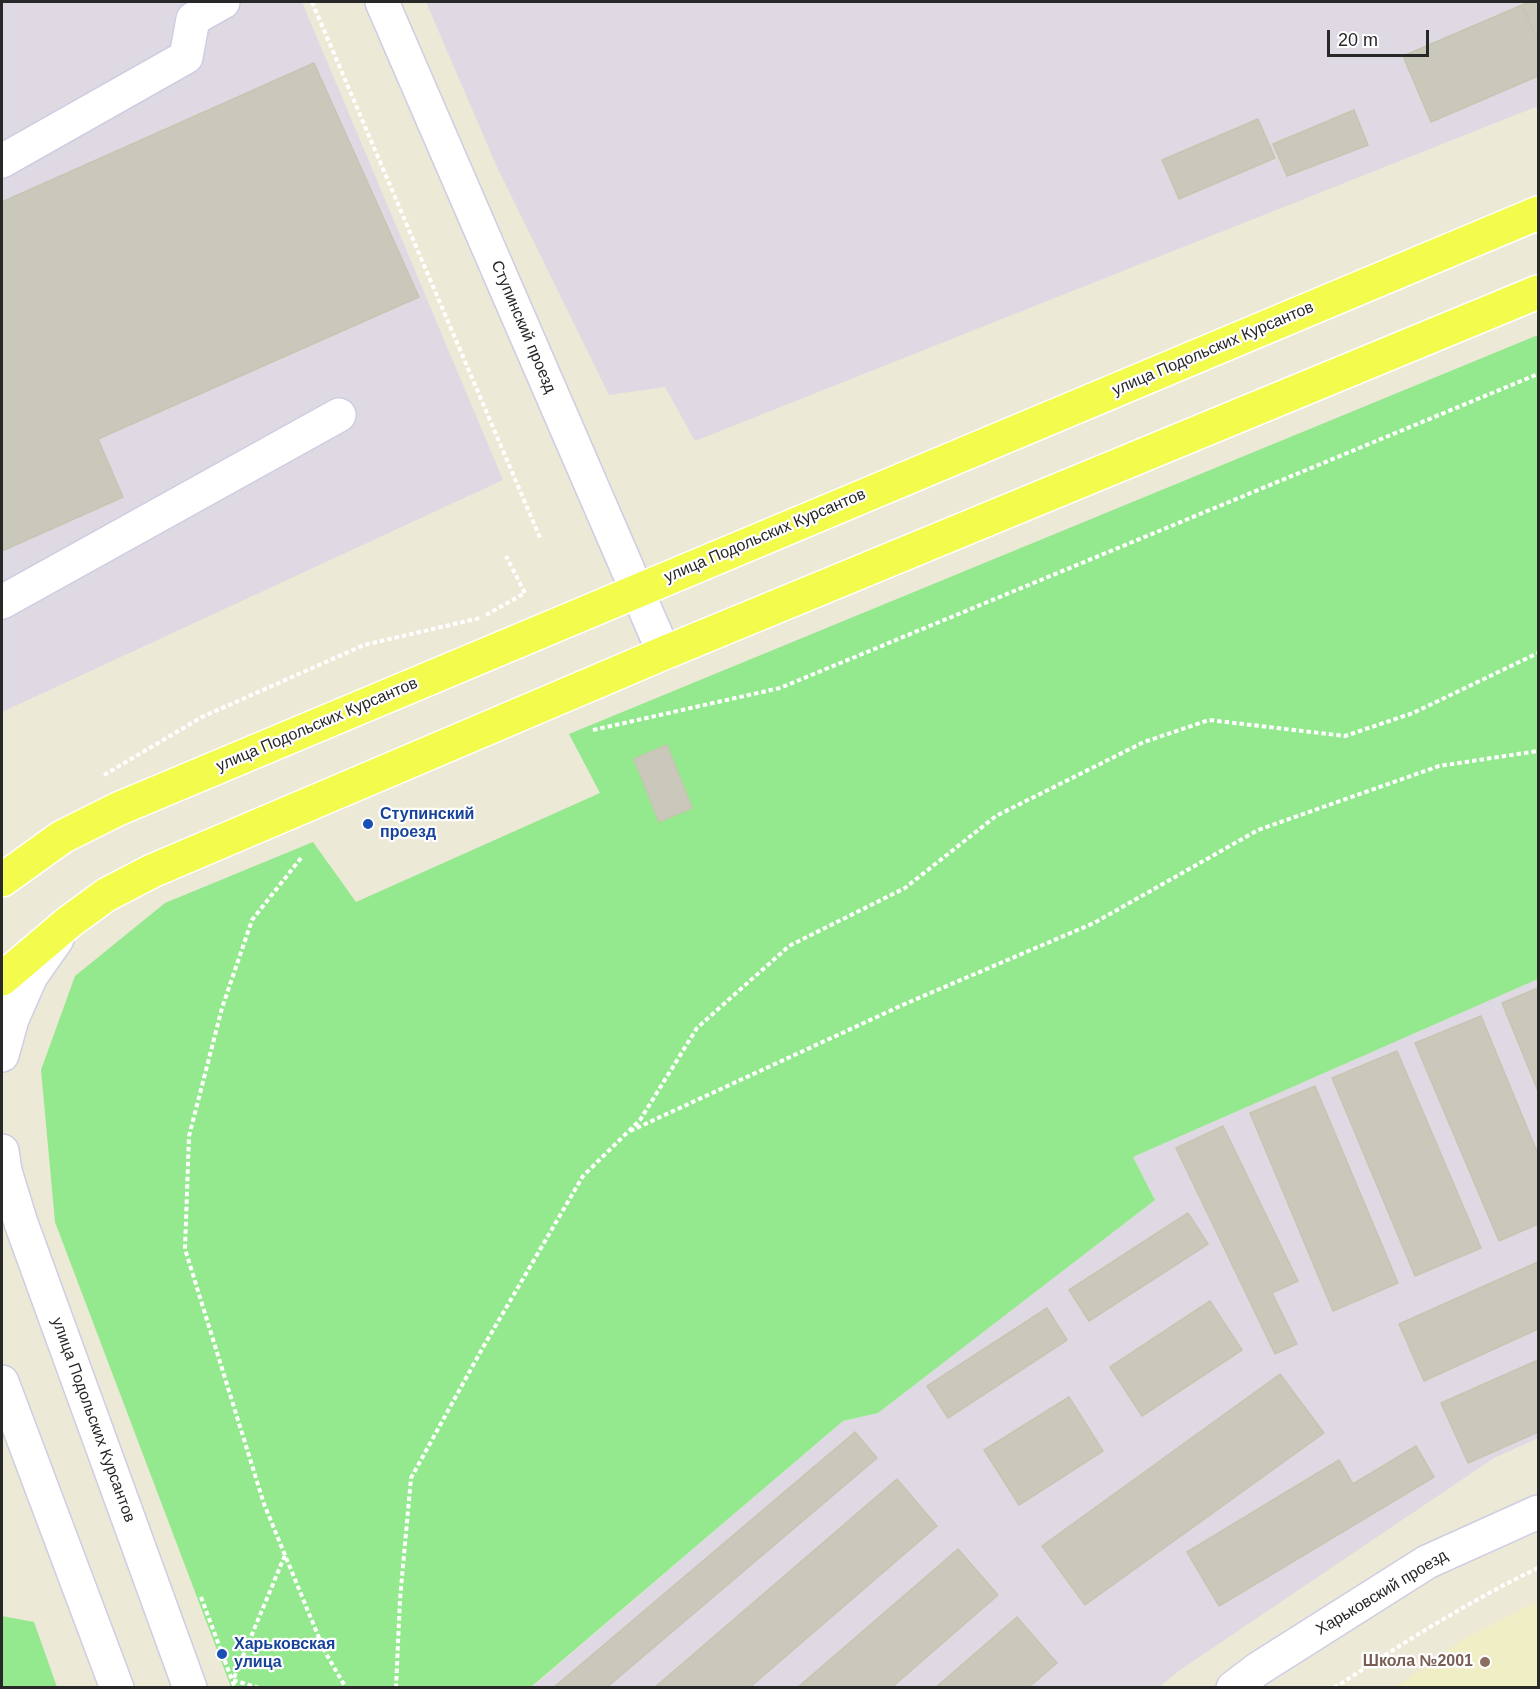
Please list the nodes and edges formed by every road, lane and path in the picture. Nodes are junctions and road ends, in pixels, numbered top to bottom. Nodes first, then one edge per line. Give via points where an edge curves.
1 (224, 2) edge
2 (312, 2) edge
3 (382, 2) edge
4 (2, 161) edge
5 (1539, 213) edge
6 (1539, 292) edge
7 (1539, 374) edge
8 (339, 415) dead end
9 (541, 540) dead end
10 (506, 556) dead end
11 (637, 589) junction
12 (2, 602) edge
13 (664, 653) junction
14 (1539, 654) edge
15 (593, 730) dead end
16 (1539, 751) edge
17 (101, 777) dead end
18 (300, 858) dead end
19 (2, 880) edge
20 (69, 922) junction
21 (2, 979) edge
22 (2, 1055) edge
23 (627, 1132) junction
24 (2, 1151) edge
25 (2, 1382) edge
26 (1539, 1512) edge
27 (285, 1555) junction
28 (1539, 1568) edge
29 (201, 1597) dead end
30 (232, 1680) junction
31 (117, 1688) edge
32 (190, 1688) edge
33 (235, 1688) edge
34 (259, 1688) edge
35 (346, 1688) edge
36 (396, 1688) edge
37 (1233, 1688) edge
38 (1334, 1688) edge

1 - 4 street via 193,19 186,57
2 - 9 path
3 - 11 street, Ступинский проезд
5 - 11 main road, улица Подольских Курсантов
6 - 13 main road
7 - 15 path via 780,688
8 - 12 street
10 - 17 path via 525,593 482,617 364,645 202,717
11 - 13 street, Ступинский проезд
11 - 19 main road, улица Подольских Курсантов via 118,808 62,837
13 - 20 main road via 152,871 106,895
14 - 23 path via 1413,713 1345,736 1209,720 1144,742 996,816 905,888 789,945 697,1028 640,1120
16 - 23 path via 1439,766 1258,831 1094,924 907,1003
18 - 27 path via 252,920 222,1008 189,1136 185,1249 264,1504
20 - 21 main road
20 - 22 street via 32,976 12,1019
23 - 36 path via 583,1176 411,1478
24 - 32 street, улица Подольских Курсантов via 21,1223
25 - 31 street
26 - 37 street, Харьковский проезд via 1427,1562
27 - 30 path
27 - 35 path via 324,1650
28 - 38 path via 1420,1632
29 - 30 path
30 - 33 path
30 - 34 path

